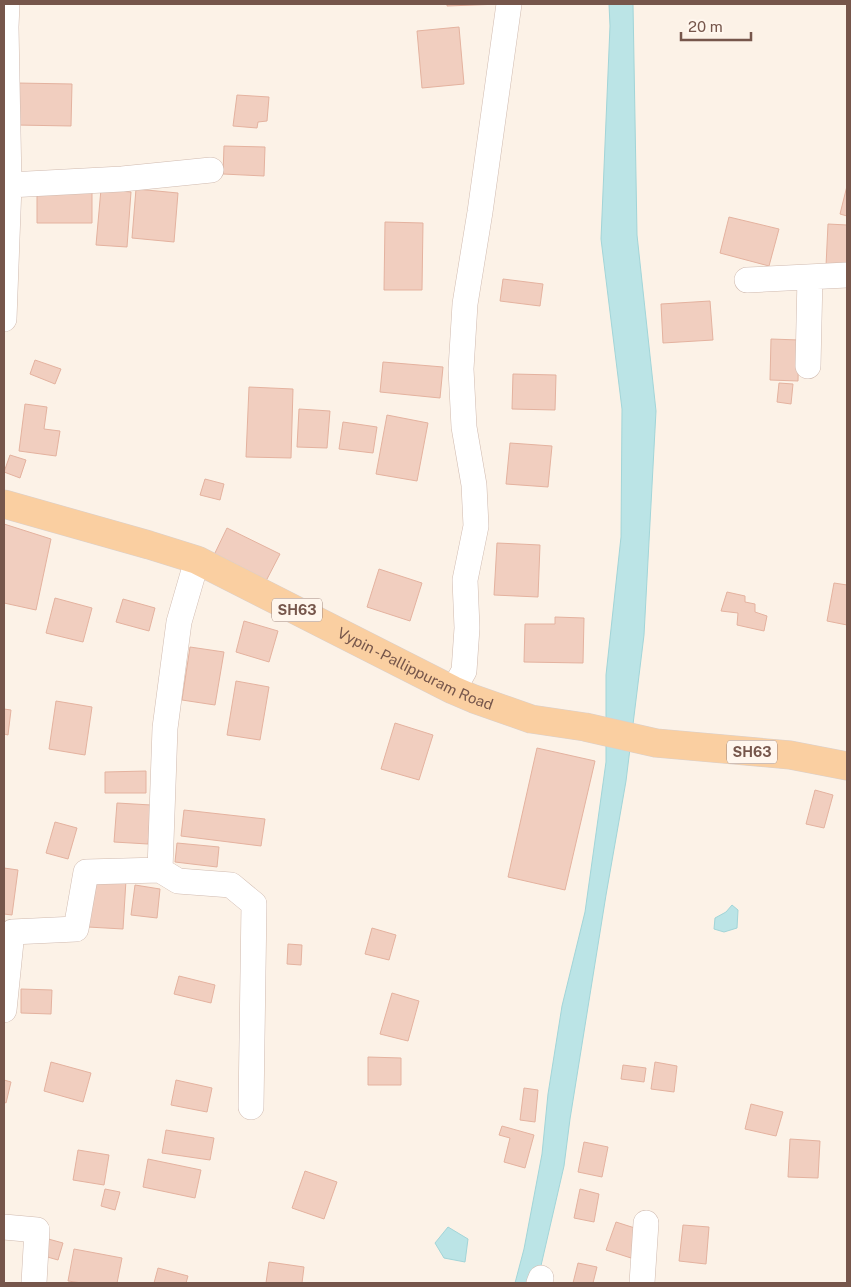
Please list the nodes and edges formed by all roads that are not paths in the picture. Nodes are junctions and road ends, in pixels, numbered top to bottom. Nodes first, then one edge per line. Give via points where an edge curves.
1 (7, 4) edge
2 (509, 4) edge
3 (211, 170) dead end
4 (9, 186) junction
5 (847, 275) edge
6 (810, 277) junction
7 (747, 280) dead end
8 (4, 313) edge
9 (4, 319) edge
10 (808, 366) dead end
11 (4, 504) edge
12 (197, 560) junction
13 (453, 690) junction
14 (847, 766) edge
15 (160, 870) junction
16 (4, 1010) edge
17 (251, 1107) dead end
18 (646, 1224) dead end
19 (4, 1228) edge
20 (34, 1283) edge
21 (642, 1283) edge

1 - 4 street
2 - 13 street via 465,304 461,369 464,427 474,485 476,526 465,580 467,628 464,671
3 - 4 street
4 - 8 street
5 - 6 street
6 - 7 street
6 - 10 street
8 - 9 street
11 - 12 main road, Vypin - Pallippuram Road / SH63
12 - 13 main road, Vypin - Pallippuram Road / SH63
12 - 15 street via 179,622 165,728
13 - 14 main road, Vypin - Pallippuram Road / SH63 via 531,719 656,743 790,755
15 - 16 street via 86,872 76,929 12,932
15 - 17 street via 178,881 231,885 254,904
18 - 21 street
19 - 20 street via 37,1230

